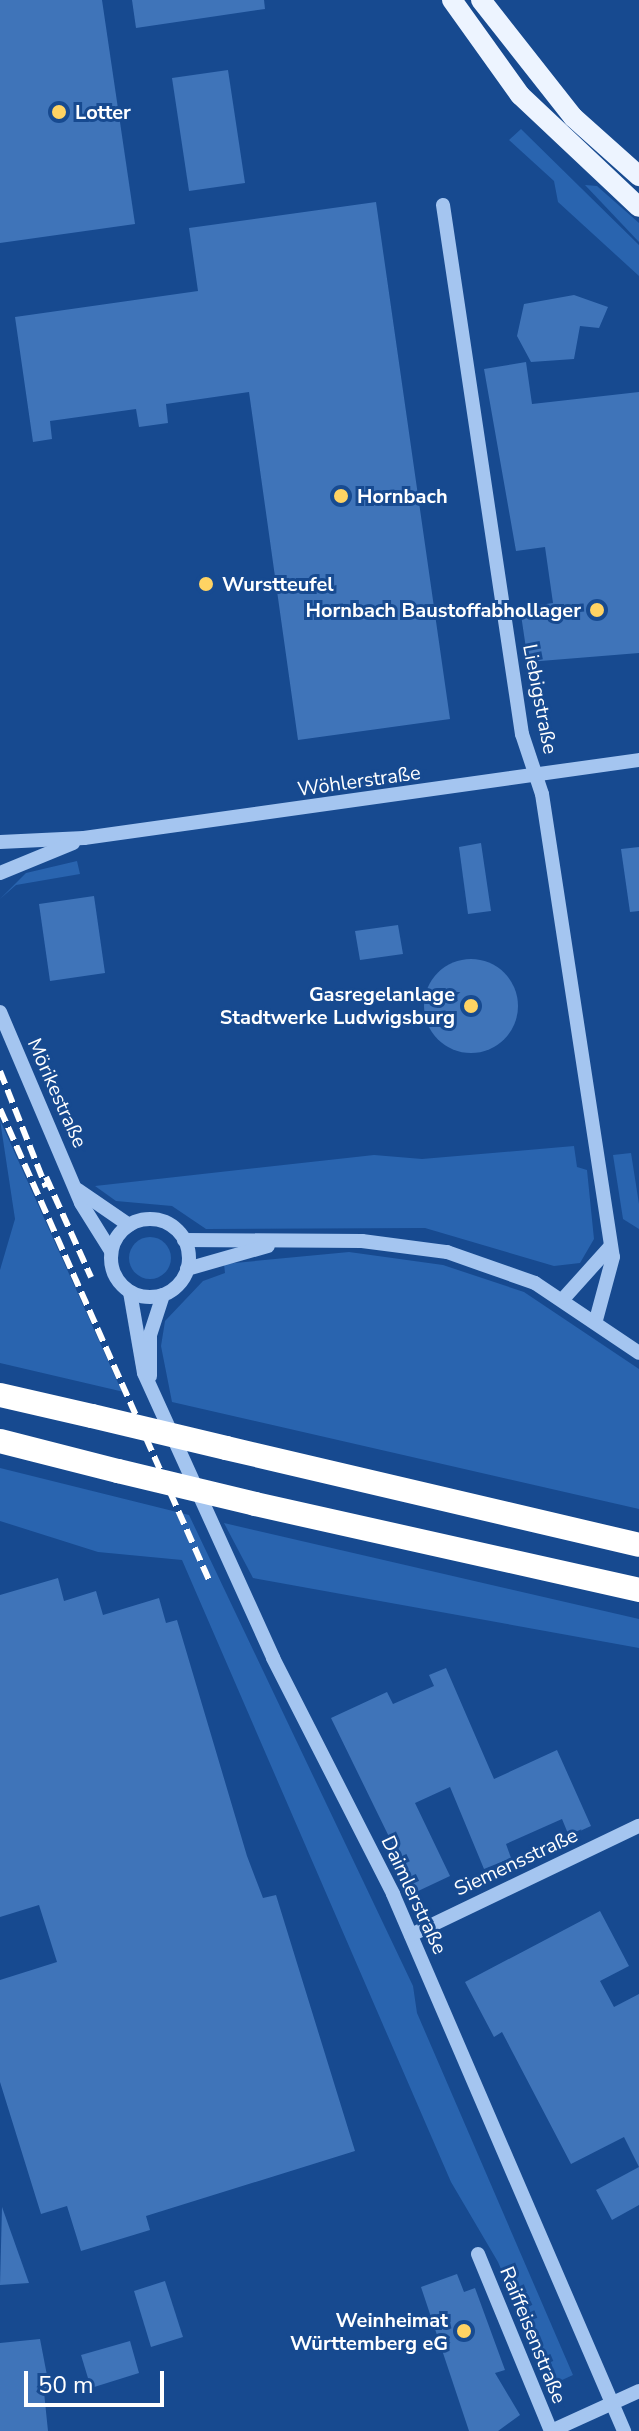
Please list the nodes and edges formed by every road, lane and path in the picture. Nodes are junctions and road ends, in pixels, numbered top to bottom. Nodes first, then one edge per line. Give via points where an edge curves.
1 (452, 0) edge
2 (481, 0) edge
3 (639, 176) edge
4 (443, 205) dead end
5 (639, 207) edge
6 (639, 760) edge
7 (536, 775) junction
8 (84, 838) junction
9 (0, 842) edge
10 (0, 873) edge
11 (0, 1012) edge
12 (78, 1189) junction
13 (129, 1225) junction
14 (184, 1240) junction
15 (276, 1244) junction
16 (610, 1247) junction
17 (111, 1251) junction
18 (187, 1269) junction
19 (130, 1292) junction
20 (163, 1295) junction
21 (564, 1298) junction
22 (596, 1320) junction
23 (639, 1353) edge
24 (150, 1384) junction
25 (0, 1395) edge
26 (0, 1441) edge
27 (639, 1545) edge
28 (639, 1590) edge
29 (639, 1826) edge
30 (411, 1935) junction
31 (478, 2254) dead end
32 (639, 2391) edge
33 (610, 2400) junction
34 (551, 2431) edge
35 (624, 2431) edge

1 - 5 main road via 529,104
2 - 3 main road via 573,117
4 - 7 street, Liebigstraße via 522,734
6 - 7 street, Wöhlerstraße
7 - 8 street, Wöhlerstraße
7 - 16 street, Liebigstraße
8 - 9 street, Wöhlerstraße
8 - 10 street, Wöhlerstraße
11 - 12 street, Mörikestraße
12 - 13 street
12 - 17 street, Mörikestraße
13 - 14 street via 166,1223
13 - 17 street
14 - 15 street
14 - 18 street
15 - 18 street
15 - 21 street via 421,1247 488,1264
16 - 21 street
16 - 22 street, Liebigstraße via 610,1285
17 - 19 street via 116,1278
18 - 20 street
19 - 20 street
19 - 24 street, Daimlerstraße
20 - 24 street, Daimlerstraße via 150,1335
21 - 22 street
22 - 23 street
24 - 30 street, Daimlerstraße via 273,1658
25 - 27 highway, bridge
26 - 28 highway, bridge
29 - 30 street, Siemensstraße
30 - 33 street, Daimlerstraße
31 - 34 street, Raiffeisenstraße
32 - 33 street, Raiffeisenstraße
33 - 34 street, Raiffeisenstraße
33 - 35 street, Daimlerstraße

